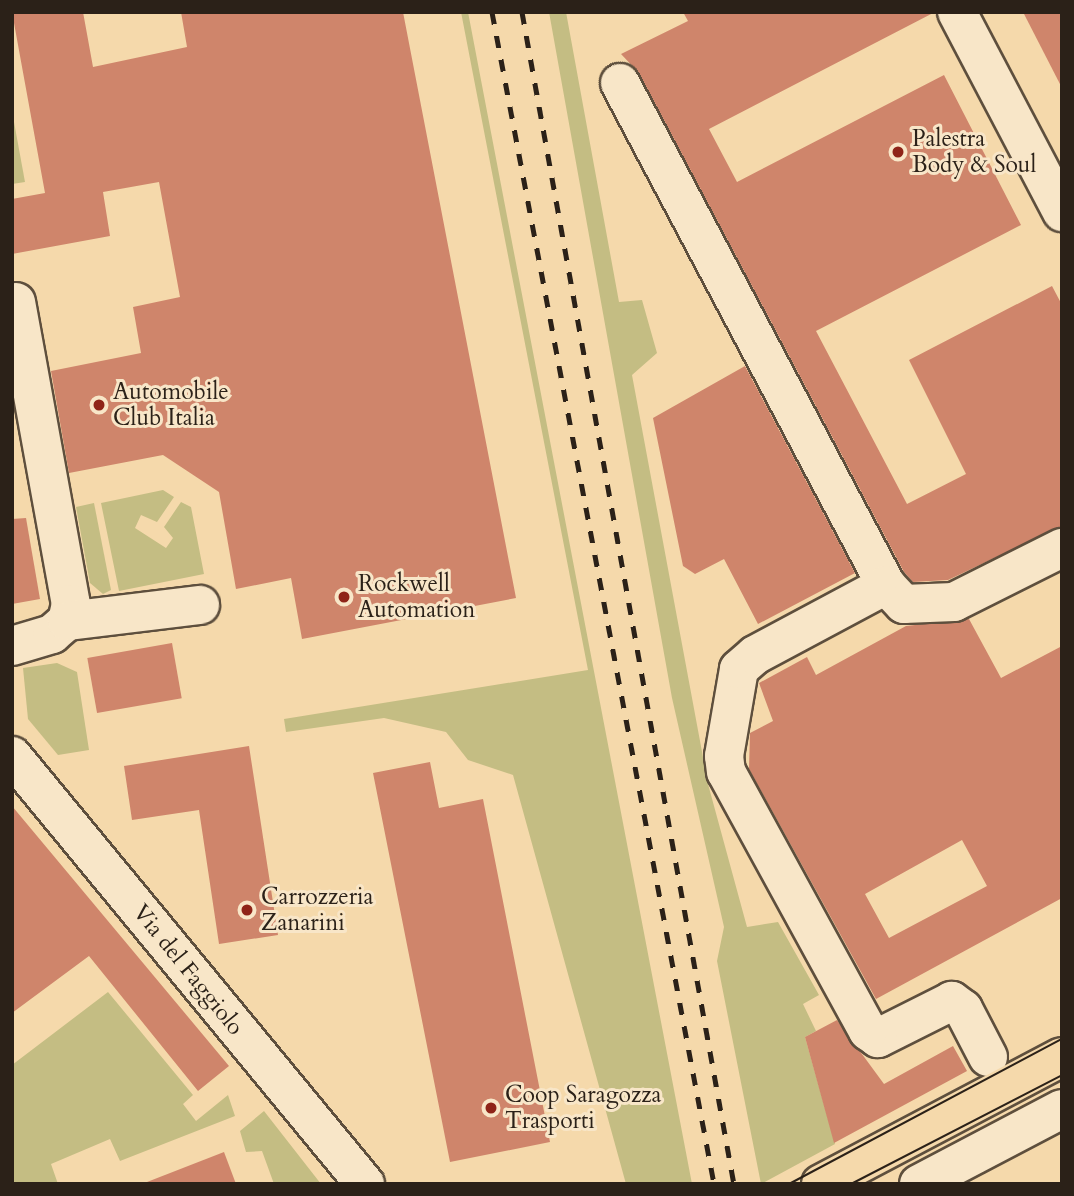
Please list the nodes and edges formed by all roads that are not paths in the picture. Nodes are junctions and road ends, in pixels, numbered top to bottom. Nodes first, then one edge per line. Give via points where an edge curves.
1 (957, 12) edge
2 (620, 83) dead end
3 (1062, 212) edge
4 (16, 302) dead end
5 (1062, 548) edge
6 (886, 585) junction
7 (200, 605) dead end
8 (66, 621) junction
9 (12, 646) edge
10 (12, 756) edge
11 (988, 1057) dead end
12 (1062, 1057) edge
13 (1062, 1109) edge
14 (824, 1182) edge
15 (365, 1184) edge
16 (919, 1184) edge

1 - 3 street
2 - 6 street
4 - 8 street via 71,604
5 - 6 street via 954,602 904,604
6 - 11 street via 739,669 726,772 868,1031 878,1038 952,1001 963,1009
7 - 8 street
8 - 9 street via 52,634
10 - 15 street, Via del Faggiolo
12 - 14 main road
13 - 16 street via 1023,1123

